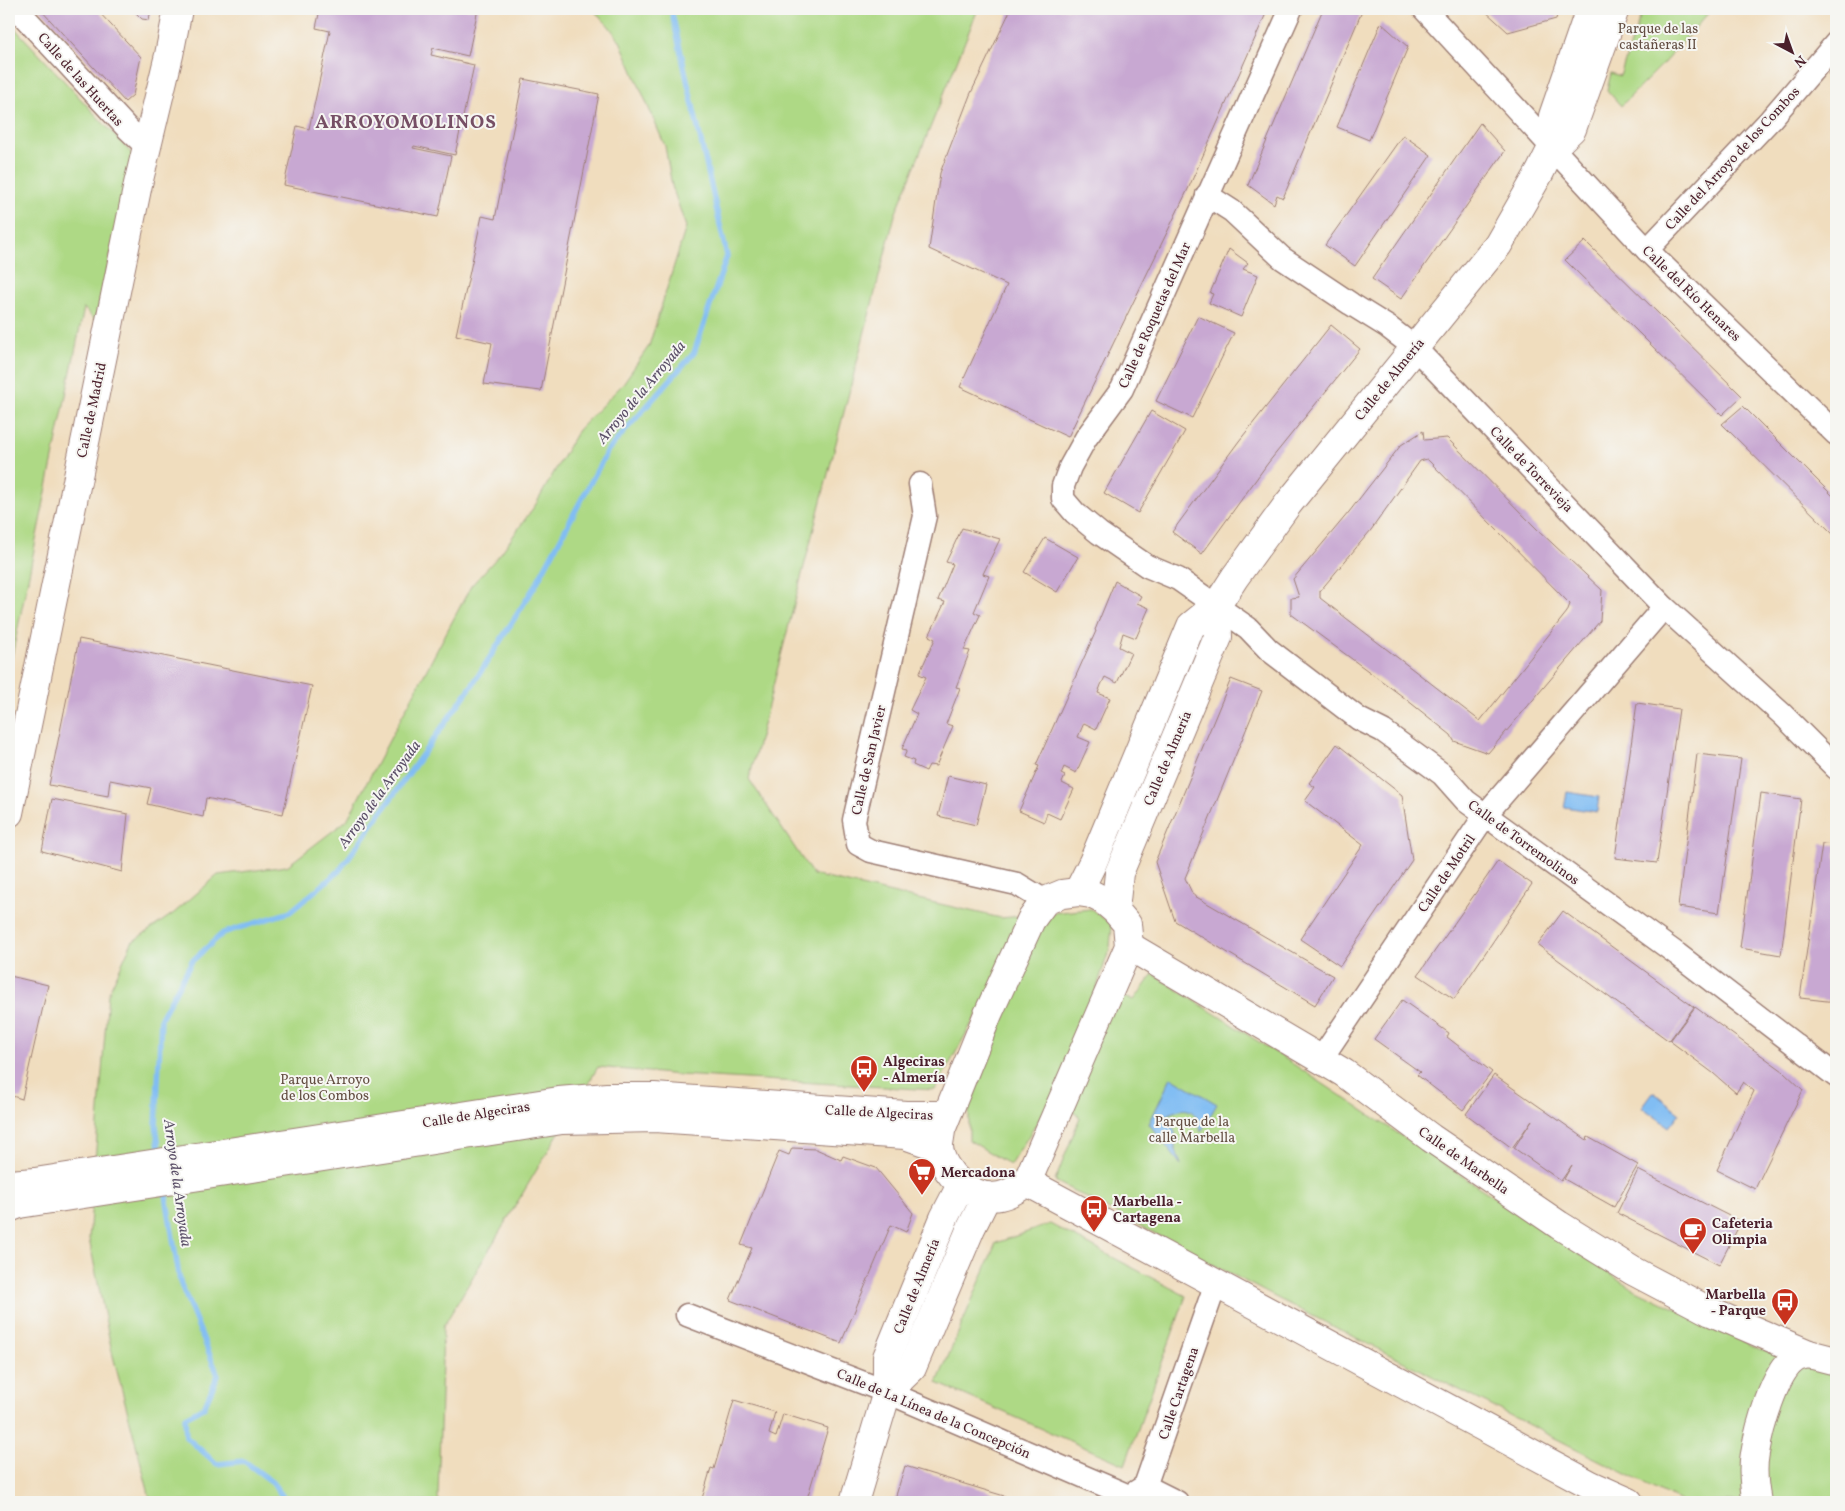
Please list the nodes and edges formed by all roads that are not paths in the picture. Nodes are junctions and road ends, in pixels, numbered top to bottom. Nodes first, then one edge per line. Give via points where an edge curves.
1 (17, 9) edge
2 (178, 9) edge
3 (1291, 9) edge
4 (1424, 9) edge
5 (1590, 9) edge
6 (1615, 9) edge
7 (1836, 43) edge
8 (147, 147) junction
9 (1552, 148) junction
10 (1207, 196) junction
11 (1647, 250) junction
12 (1414, 347) junction
13 (1834, 427) edge
14 (920, 484) dead end
15 (1217, 605) junction
16 (1664, 606) junction
17 (1836, 768) edge
18 (9, 813) edge
19 (1486, 814) junction
20 (1078, 892) junction
21 (1045, 902) junction
22 (1115, 910) junction
23 (1129, 946) junction
24 (1321, 1059) junction
25 (1836, 1076) edge
26 (609, 1108) junction
27 (946, 1115) junction
28 (939, 1147) junction
29 (1027, 1182) junction
30 (961, 1185) junction
31 (27, 1189) edge
32 (987, 1196) junction
33 (9, 1208) edge
34 (1216, 1283) junction
35 (687, 1315) dead end
36 (1809, 1354) junction
37 (1836, 1361) edge
38 (886, 1392) junction
39 (1141, 1494) edge
40 (854, 1502) edge
41 (1177, 1502) edge
42 (1629, 1502) edge
43 (1757, 1502) edge

1 - 8 street, Calle de las Huertas
2 - 8 street, Calle de Madrid
3 - 10 street, Calle de Roquetas del Mar
4 - 9 street, Calle del Río Henares
5 - 9 street via 1552,116
6 - 9 street via 1572,129
7 - 11 street, Calle del Arroyo de los Combos via 1770,120
8 - 18 street, Calle de Madrid
9 - 11 street, Calle del Río Henares
9 - 12 street, Calle de Almería via 1498,245
10 - 12 street, Calle de Torrevieja via 1232,211 1282,258
10 - 15 street, Calle de Roquetas del Mar via 1122,389 1086,438 1070,467 1063,486 1063,499 1099,533 1147,566 1178,579
11 - 13 street, Calle del Río Henares
12 - 15 street, Calle de Almería via 1288,504
12 - 16 street, Calle de Torrevieja
14 - 21 street, Calle de San Javier via 925,516 854,820 858,844 871,851 1017,884
15 - 19 street, Calle de Torremolinos via 1248,628 1269,650 1359,719 1383,731 1442,774 1466,801
15 - 20 street, Calle de Almería via 1191,626
15 - 22 street, Calle de Almería via 1218,637 1119,873
16 - 17 street, Calle de Torrevieja via 1783,714
16 - 19 street, Calle de Motril
19 - 24 street, Calle de Motril
19 - 25 street, Calle de Torremolinos
20 - 21 street via 1062,894
20 - 22 street via 1097,897
21 - 27 street via 1018,945
22 - 23 street via 1127,924
23 - 24 street, Calle de Marbella
23 - 29 street
24 - 36 street, Calle de Marbella via 1559,1226 1633,1271 1711,1312
26 - 27 street, Calle de Algeciras via 654,1097
26 - 28 street, Calle de Algeciras via 655,1118 905,1136
26 - 31 street, Calle de Algeciras via 559,1100
27 - 28 street
28 - 30 street via 951,1174
29 - 32 street via 1014,1191
29 - 34 street
30 - 32 street
30 - 38 street, Calle de Almería via 944,1218 887,1357
31 - 33 street, Calle de Algeciras via 20,1204
32 - 38 street, Calle de Almería via 912,1368
34 - 39 street, Calle Cartagena
34 - 42 street via 1591,1485
35 - 38 street, Calle de La Línea de la Concepción
36 - 37 street, Calle de Marbella
36 - 43 street via 1795,1358 1781,1375 1766,1409 1754,1454
38 - 39 street, Calle de La Línea de la Concepción via 1130,1496
38 - 40 street, Calle de Almería
39 - 41 street

